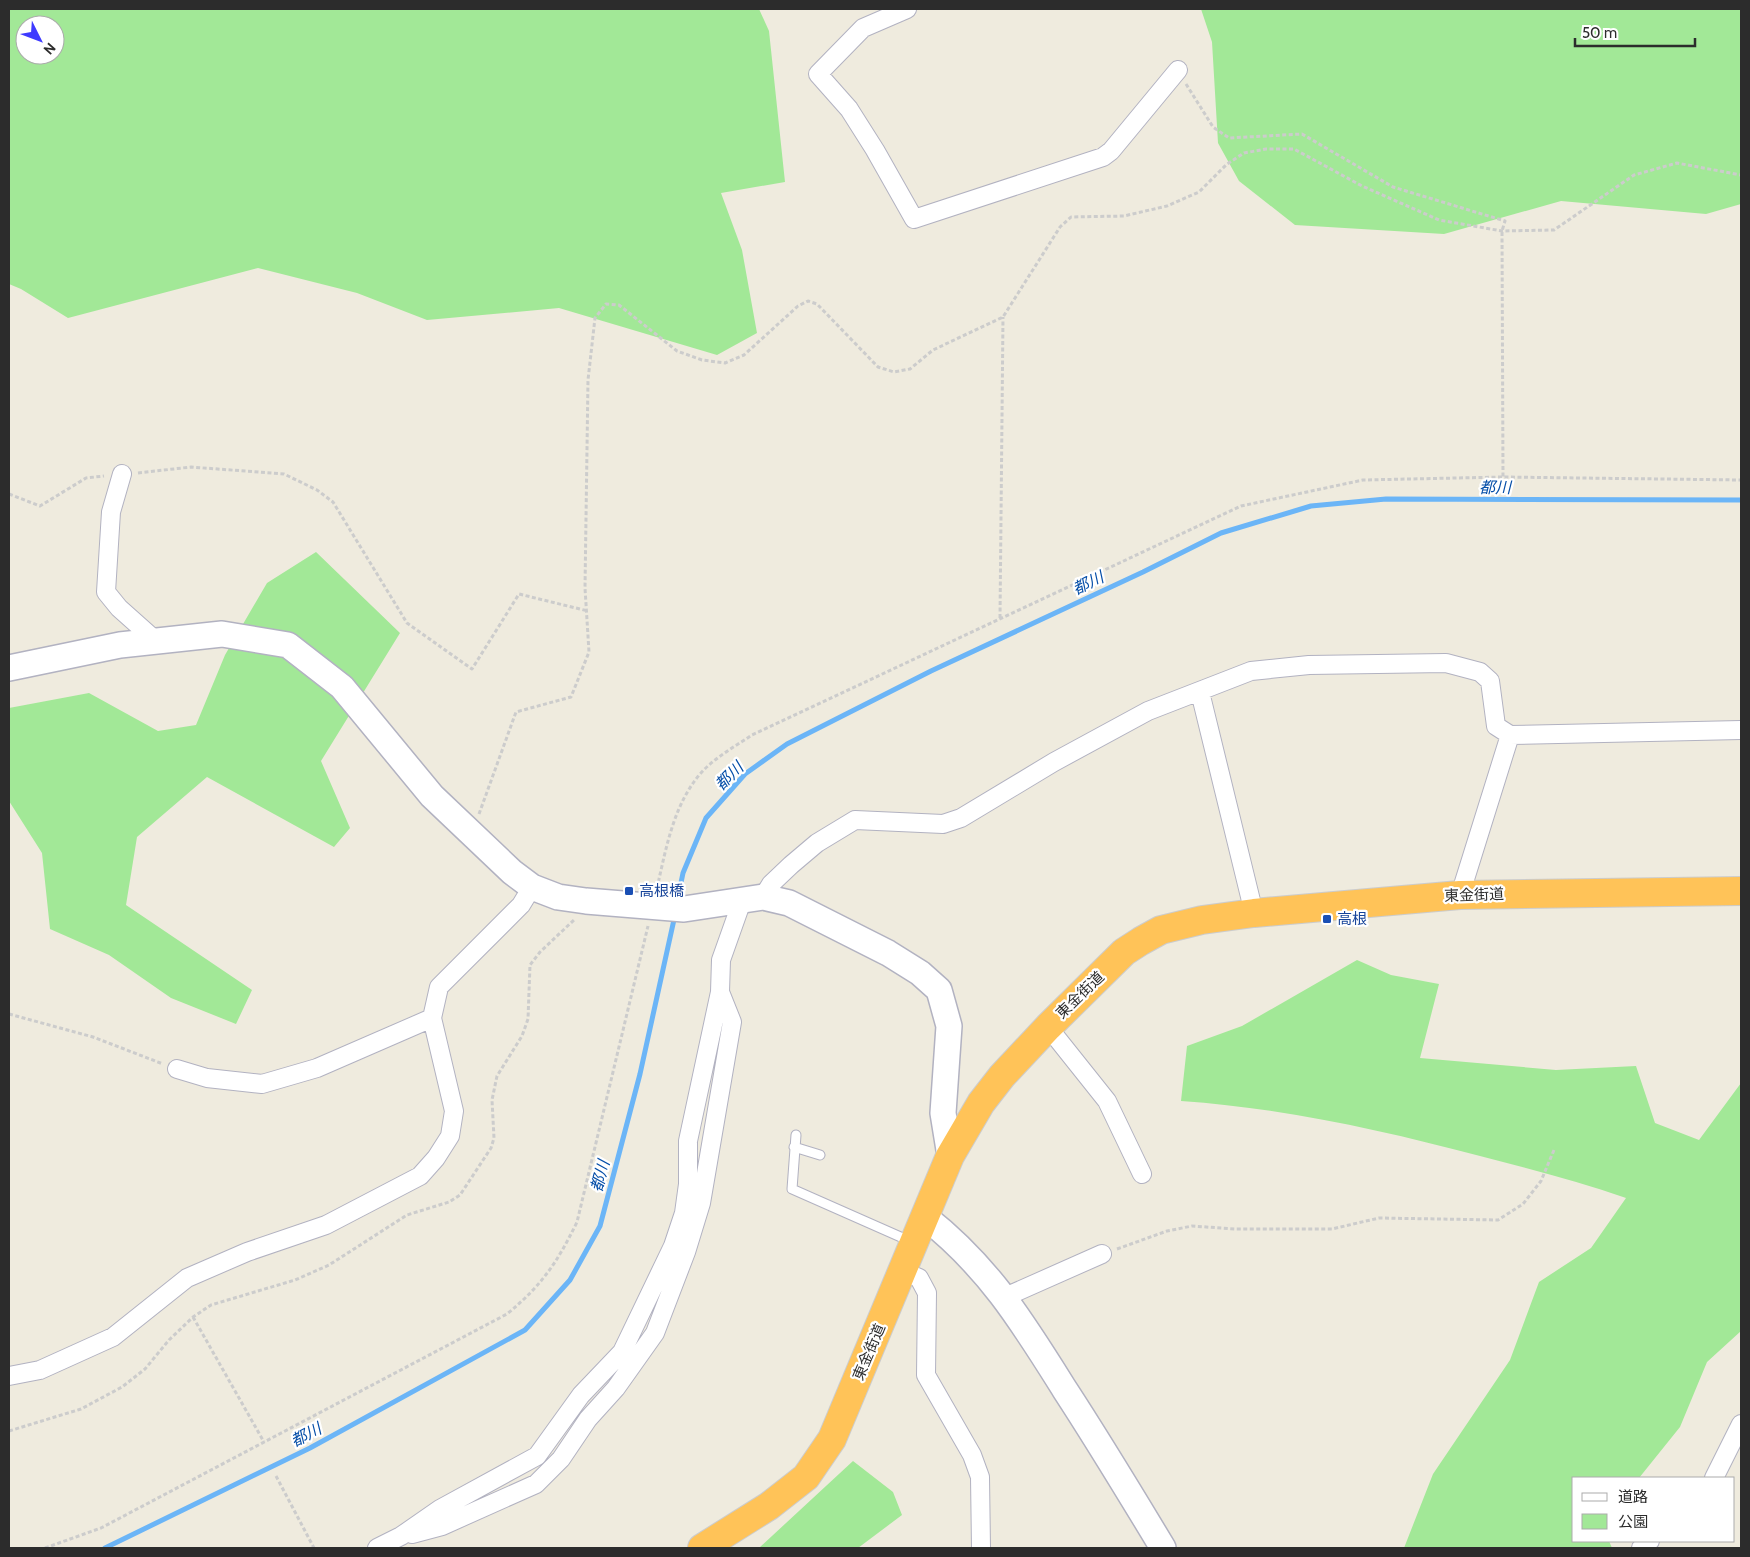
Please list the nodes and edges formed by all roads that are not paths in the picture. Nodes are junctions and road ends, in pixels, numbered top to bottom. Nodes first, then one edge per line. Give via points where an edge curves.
1 (907, 9) edge
2 (1178, 70) road end
3 (122, 474) road end
4 (156, 641) junction
5 (9, 668) edge
6 (1200, 692) junction
7 (1741, 730) edge
8 (1510, 735) junction
9 (532, 887) junction
10 (1741, 891) edge
11 (1460, 895) junction
12 (753, 898) junction
13 (1254, 913) junction
14 (720, 992) junction
15 (432, 1018) junction
16 (1048, 1027) junction
17 (177, 1069) road end
18 (796, 1135) dead end
19 (794, 1147) junction
20 (820, 1156) dead end
21 (950, 1156) junction
22 (1142, 1174) dead end
23 (925, 1217) junction
24 (914, 1244) junction
25 (1102, 1254) road end
26 (903, 1271) junction
27 (1005, 1297) junction
28 (9, 1376) edge
29 (1741, 1424) edge
30 (1714, 1477) edge
31 (401, 1536) junction
32 (377, 1548) edge
33 (702, 1548) edge
34 (981, 1548) edge
35 (1163, 1548) edge

1 - 2 street via 863,28 818,74 849,109 914,219 1103,157 1112,151
3 - 4 street via 111,512 106,592 118,608
4 - 5 street via 120,645
4 - 9 street via 222,634 288,645 342,687 432,796
6 - 8 street via 1251,671 1309,665 1446,663 1480,672 1490,681 1496,726
6 - 12 street via 1148,712 1054,762 960,818 943,824 855,820 817,843
6 - 13 street
7 - 8 street
8 - 11 street
9 - 12 street via 558,897 684,909
9 - 15 street via 521,905 438,987
10 - 11 highway, 東金街道
11 - 13 highway, 東金街道
12 - 14 street via 721,960
12 - 21 street via 789,903 888,953 920,972 940,990 948,1026 943,1113
13 - 16 highway, 東金街道 via 1160,930 1124,952
14 - 31 street via 688,1141 684,1213 673,1246 622,1352 581,1395 537,1456 440,1509
14 - 31 street via 732,1022 701,1203 655,1333 616,1388 588,1418 561,1459 536,1484 442,1526
15 - 17 street via 317,1068 262,1084 207,1078
15 - 28 street via 454,1111 450,1136 420,1176 326,1224 247,1252 187,1278 113,1337 40,1370
16 - 21 highway, 東金街道 via 981,1103
16 - 22 street via 1107,1101
18 - 19 lane
19 - 20 lane
19 - 24 lane via 792,1189
21 - 23 highway, 東金街道
23 - 24 highway, 東金街道
23 - 27 street via 953,1239
24 - 26 highway, 東金街道
25 - 27 street
26 - 33 highway, 東金街道 via 832,1439 806,1477 769,1506
26 - 34 street via 919,1278 928,1293 926,1375 972,1455 980,1477
27 - 35 street
29 - 30 street
31 - 32 street

